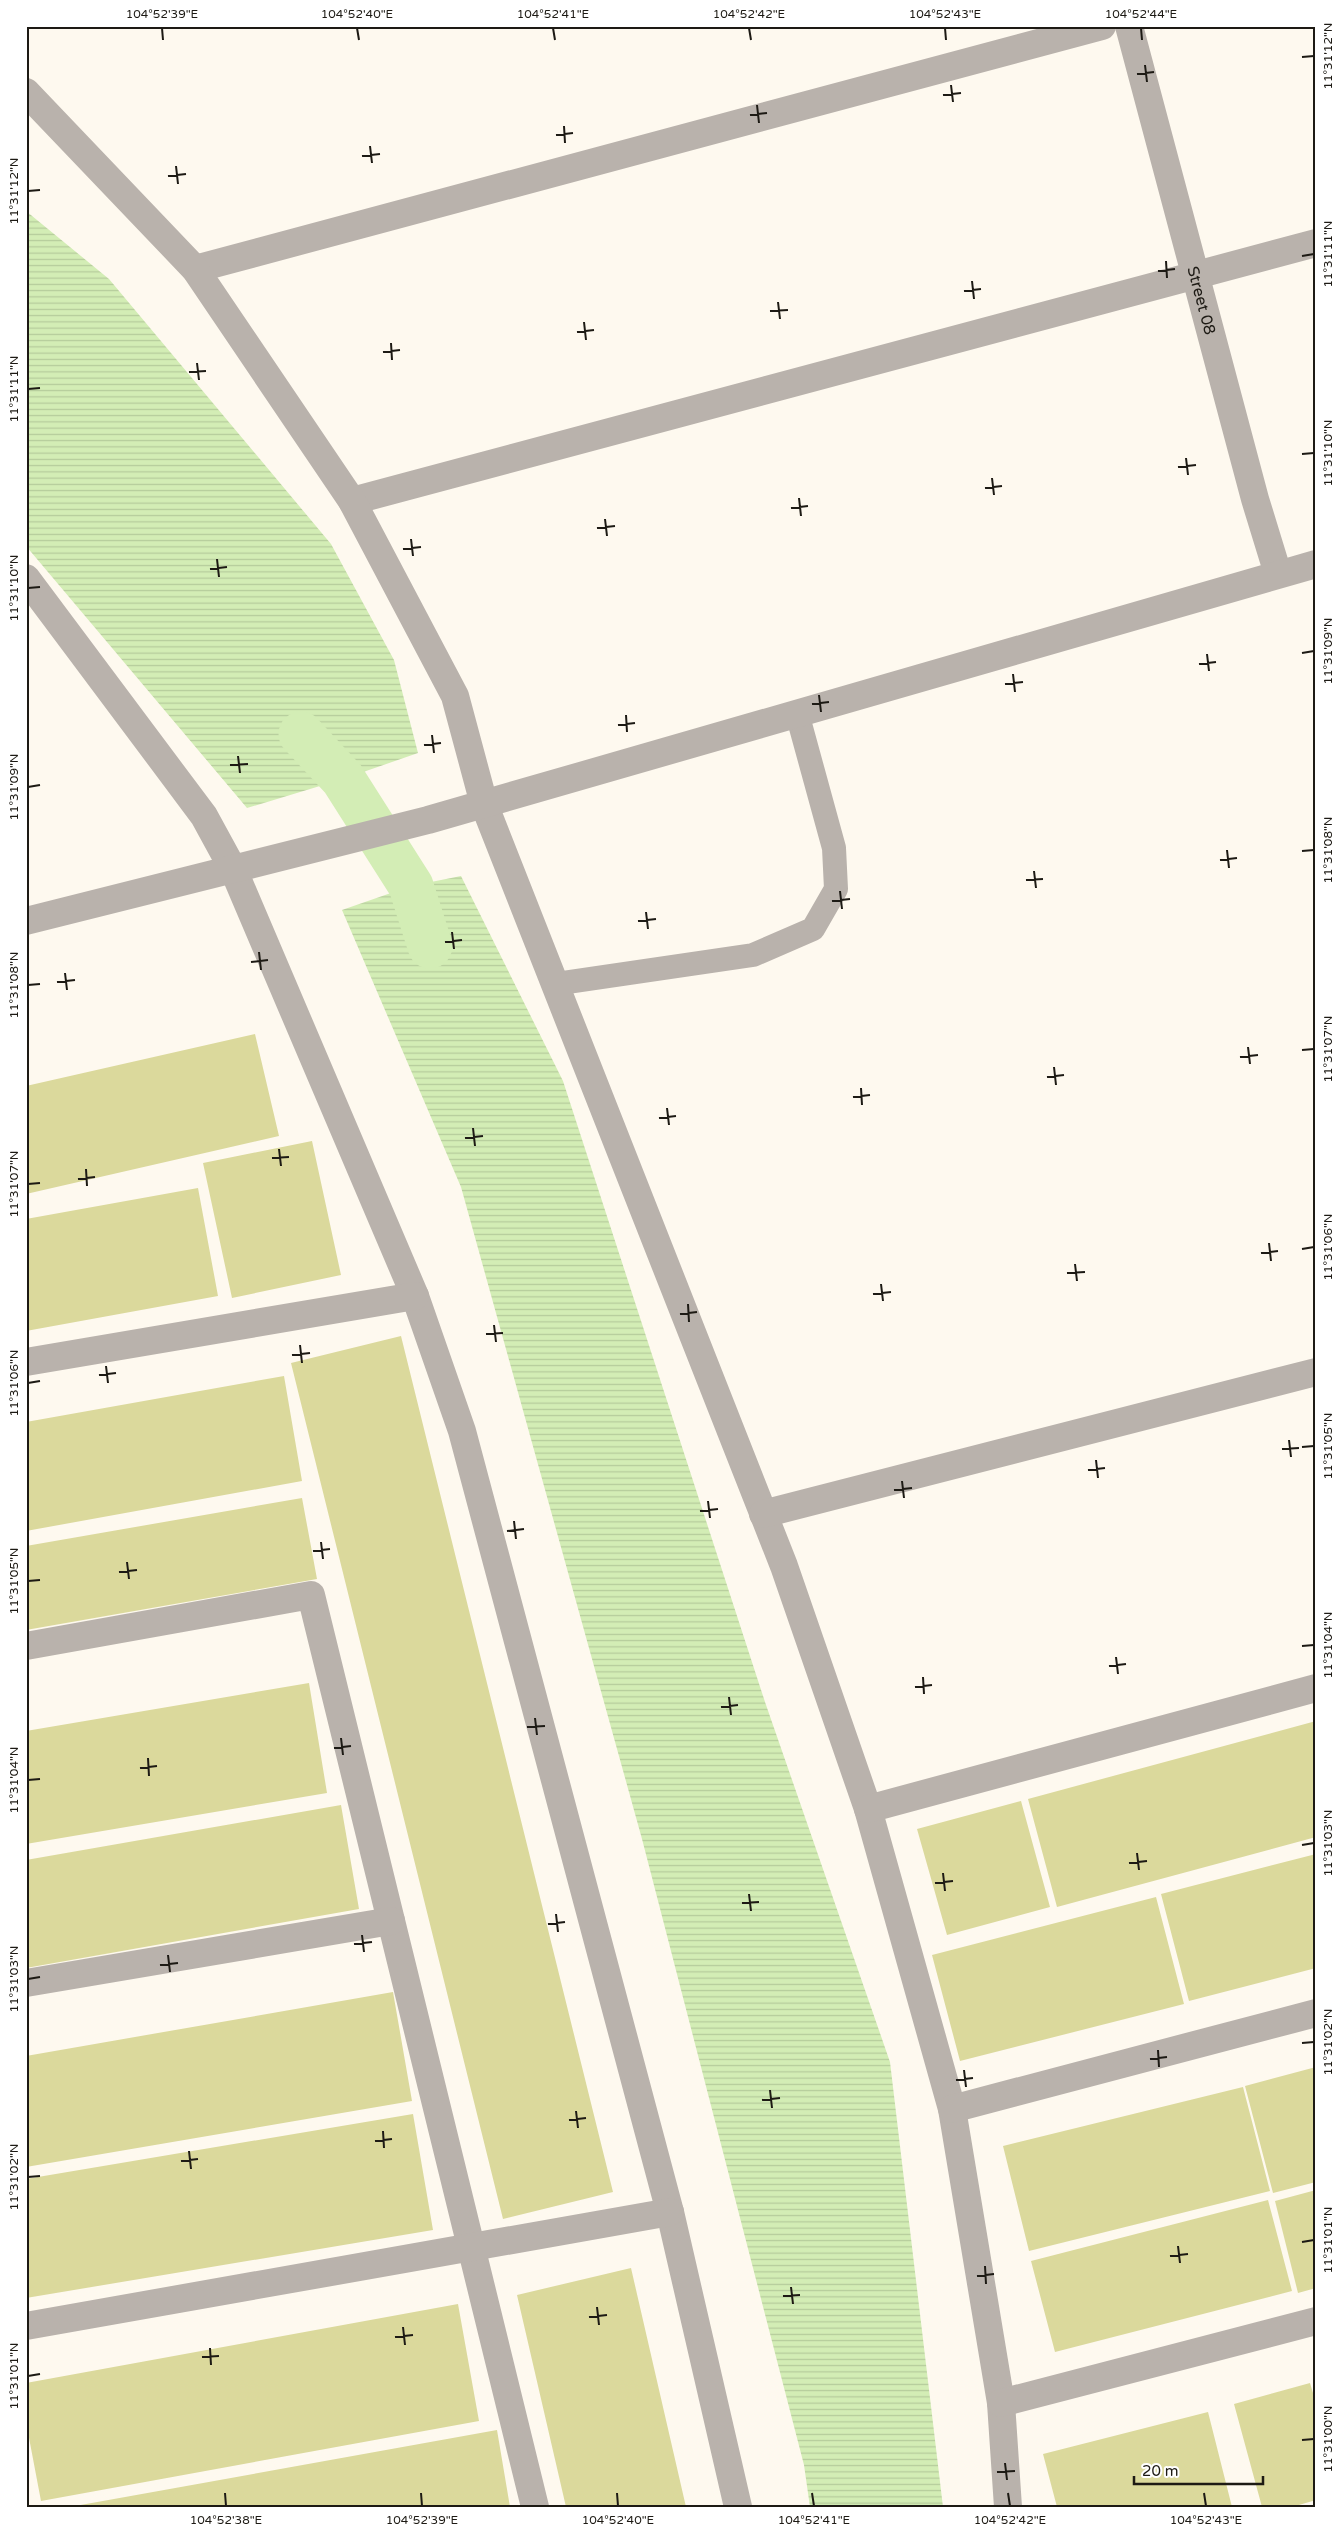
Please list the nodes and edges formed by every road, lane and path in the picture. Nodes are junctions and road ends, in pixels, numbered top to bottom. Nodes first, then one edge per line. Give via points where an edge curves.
1 (1102, 26) edge
2 (1129, 26) edge
3 (26, 92) edge
4 (1316, 243) edge
5 (195, 269) junction
6 (1197, 275) junction
7 (352, 501) junction
8 (1316, 564) edge
9 (1278, 574) junction
10 (26, 578) edge
11 (797, 714) junction
12 (484, 804) junction
13 (234, 871) junction
14 (26, 921) edge
15 (555, 984) junction
16 (415, 1296) junction
17 (26, 1362) edge
18 (1316, 1372) edge
19 (763, 1514) junction
20 (26, 1646) edge
21 (1316, 1688) edge
22 (868, 1809) junction
23 (391, 1921) junction
24 (26, 1984) edge
25 (1316, 2013) edge
26 (952, 2109) junction
27 (670, 2212) junction
28 (471, 2246) junction
29 (1316, 2320) edge
30 (26, 2326) edge
31 (1001, 2402) junction
32 (535, 2507) edge
33 (738, 2507) edge
34 (1008, 2507) edge

1 - 5 street
2 - 6 street, Street 08
3 - 5 street
4 - 6 street
5 - 7 street
6 - 7 street
6 - 9 street, Street 08 via 1255,500
7 - 12 street via 455,696
8 - 9 street
9 - 11 street
10 - 13 street via 204,816
11 - 12 street
11 - 15 lane via 834,848 836,889 813,928 753,955
12 - 13 street
12 - 15 street
13 - 14 street
13 - 16 street
15 - 19 street
16 - 17 street
16 - 27 street via 462,1431
18 - 19 street
19 - 22 street
20 - 23 street via 311,1596
21 - 22 street
22 - 26 street
23 - 24 street
23 - 28 street
25 - 26 street
26 - 31 street
27 - 28 street
27 - 33 street
28 - 30 street
28 - 32 street
29 - 31 street
31 - 34 street

